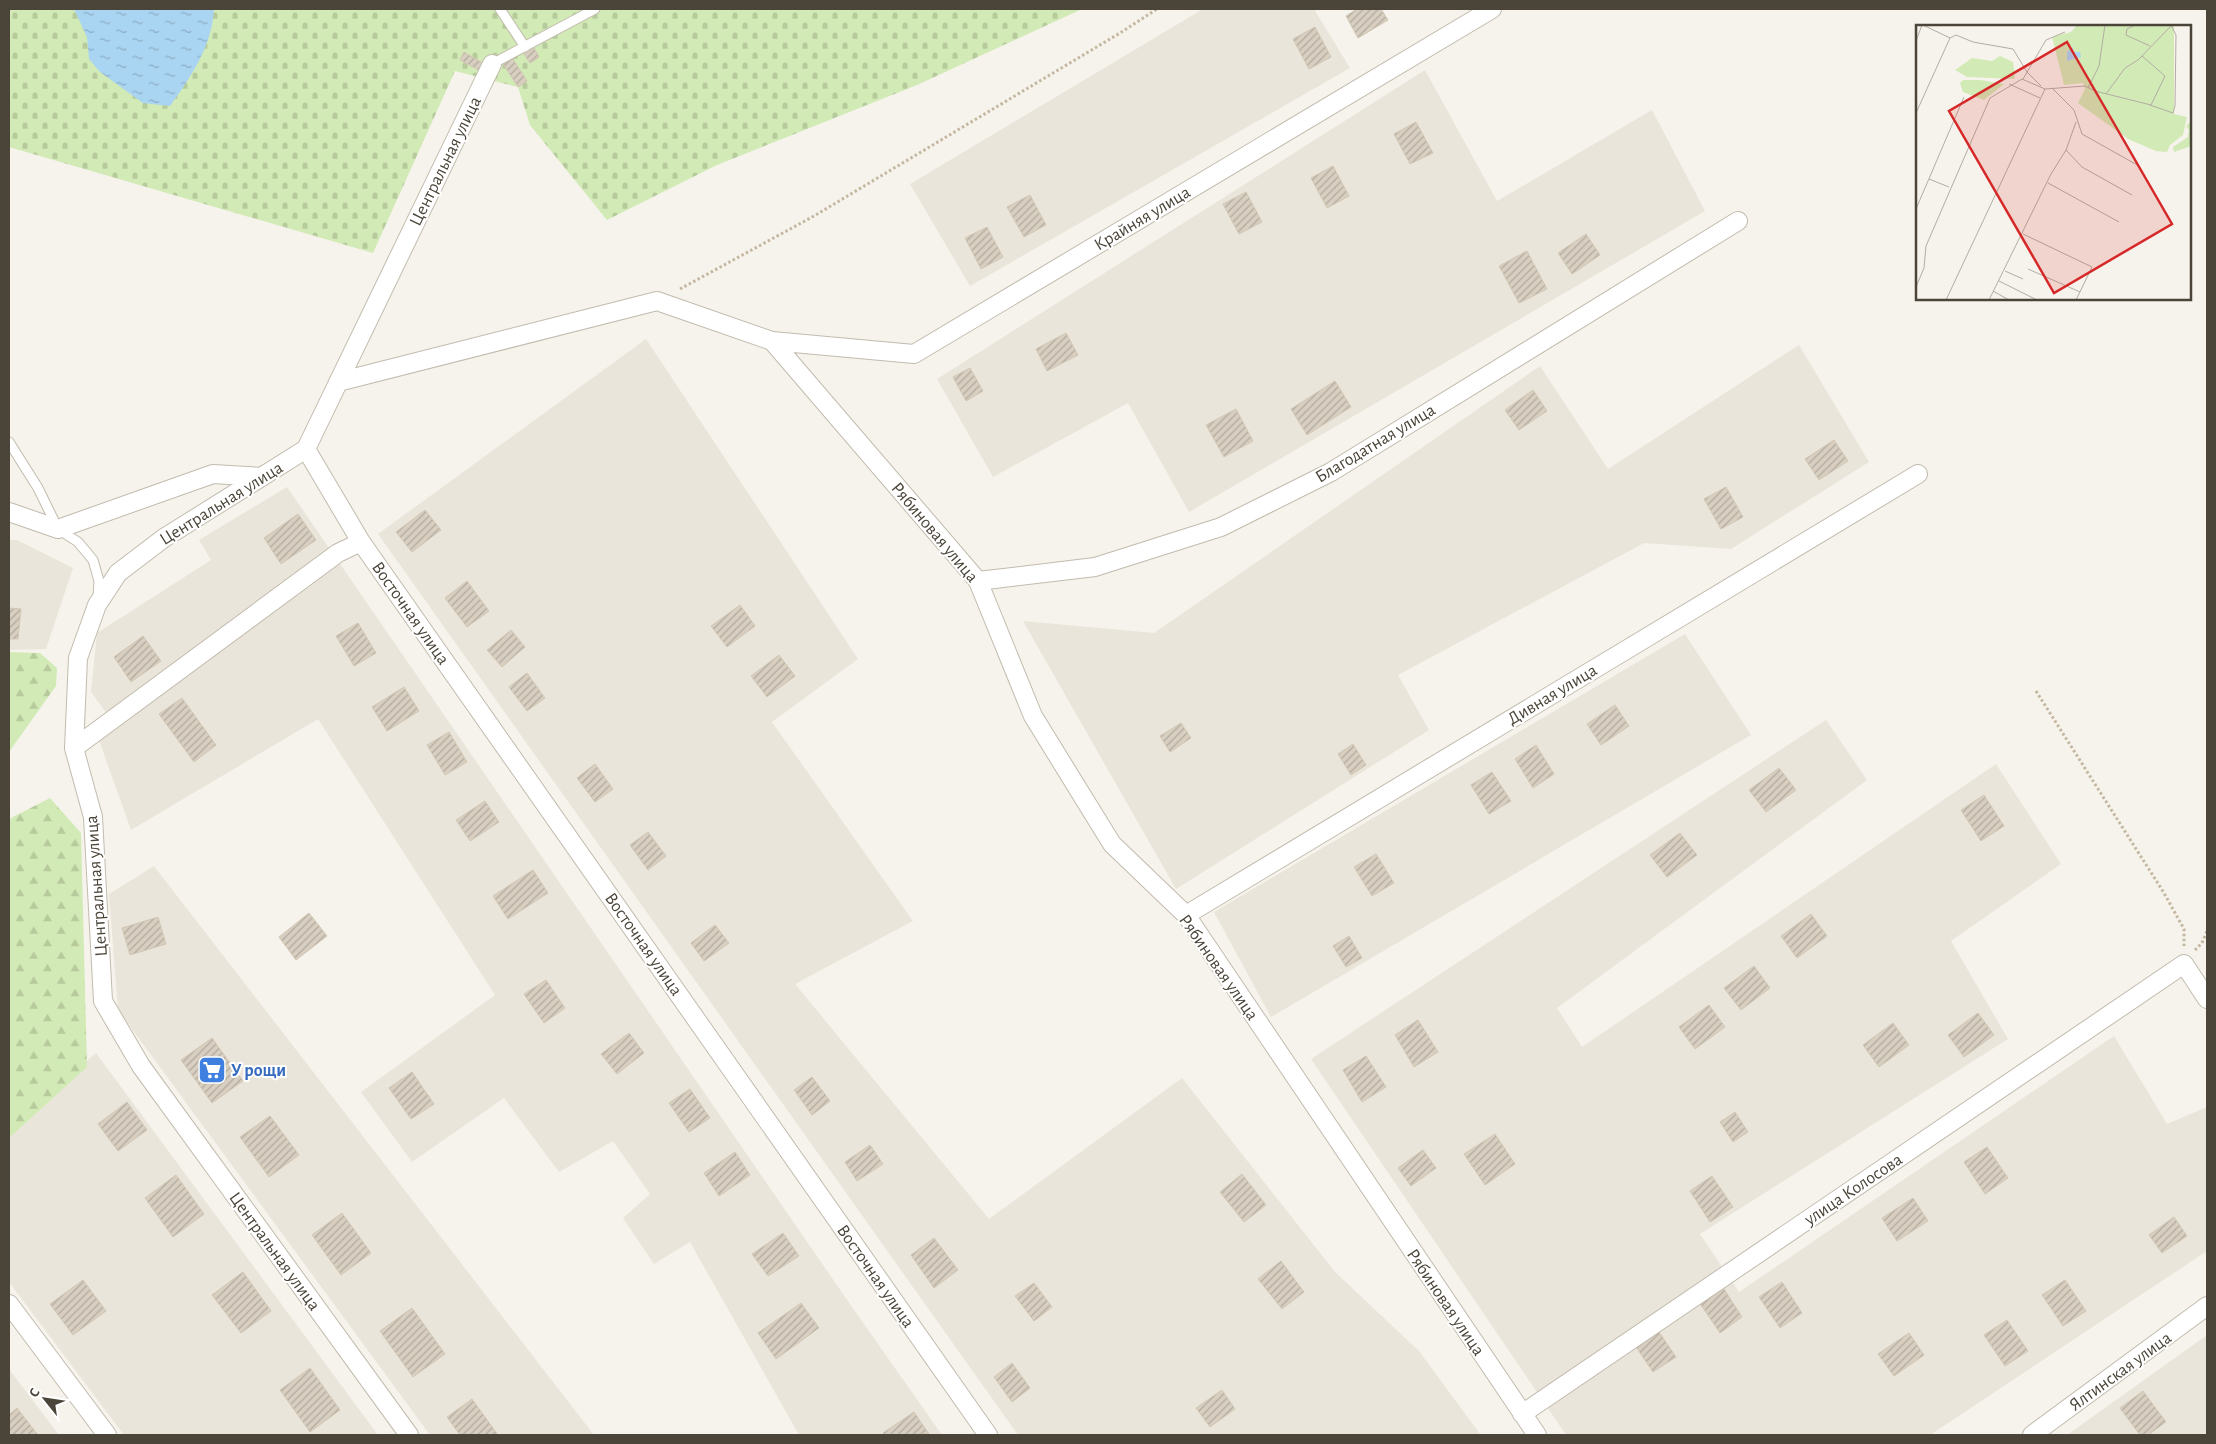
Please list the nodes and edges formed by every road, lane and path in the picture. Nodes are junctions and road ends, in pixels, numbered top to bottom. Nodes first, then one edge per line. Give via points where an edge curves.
1 (500, 9) edge
2 (595, 9) edge
3 (1157, 9) edge
4 (1492, 9) edge
5 (525, 47) junction
6 (492, 64) joint
7 (1738, 221) dead end
8 (657, 301) junction
9 (772, 341) junction
10 (338, 382) junction
11 (9, 442) edge
12 (306, 449) junction
13 (1918, 474) dead end
14 (262, 477) junction
15 (9, 512) edge
16 (58, 529) junction
17 (361, 542) junction
18 (978, 581) junction
19 (97, 605) junction
20 (2036, 691) dead end
21 (74, 748) junction
22 (1186, 914) junction
23 (2207, 930) edge
24 (2184, 964) junction
25 (2207, 999) edge
26 (9, 1304) edge
27 (2207, 1306) edge
28 (1522, 1414) junction
29 (107, 1435) edge
30 (409, 1435) edge
31 (988, 1435) edge
32 (1537, 1435) edge
33 (2032, 1435) edge

1 - 5 lane
2 - 5 lane
3 - 8 path via 814,216
4 - 9 street, Крайняя улица via 914,354
5 - 6 lane
6 - 10 street, Центральная улица
7 - 18 street, Благодатная улица via 1331,472 1221,527 1095,567
8 - 9 street, Крайняя улица
8 - 10 street
9 - 18 street, Рябиновая улица
10 - 12 street, Центральная улица
11 - 16 lane via 38,488
12 - 14 street, Центральная улица
12 - 17 street, Восточная улица
13 - 22 street, Дивная улица
14 - 16 street via 213,474
14 - 19 street, Центральная улица via 164,538 125,567
15 - 16 street
16 - 19 lane via 78,542 93,560 99,581
17 - 21 street via 338,553
17 - 31 street, Восточная улица
18 - 22 street, Рябиновая улица via 1038,724 1112,844
19 - 21 street, Центральная улица via 78,658
20 - 24 path via 2184,928
21 - 30 street, Центральная улица via 93,817 103,1001 141,1066
22 - 28 street, Рябиновая улица
23 - 24 path via 2202,943
24 - 25 street
24 - 28 street, улица Колосова
26 - 29 street
27 - 33 street, Ялтинская улица
28 - 32 street, Рябиновая улица

